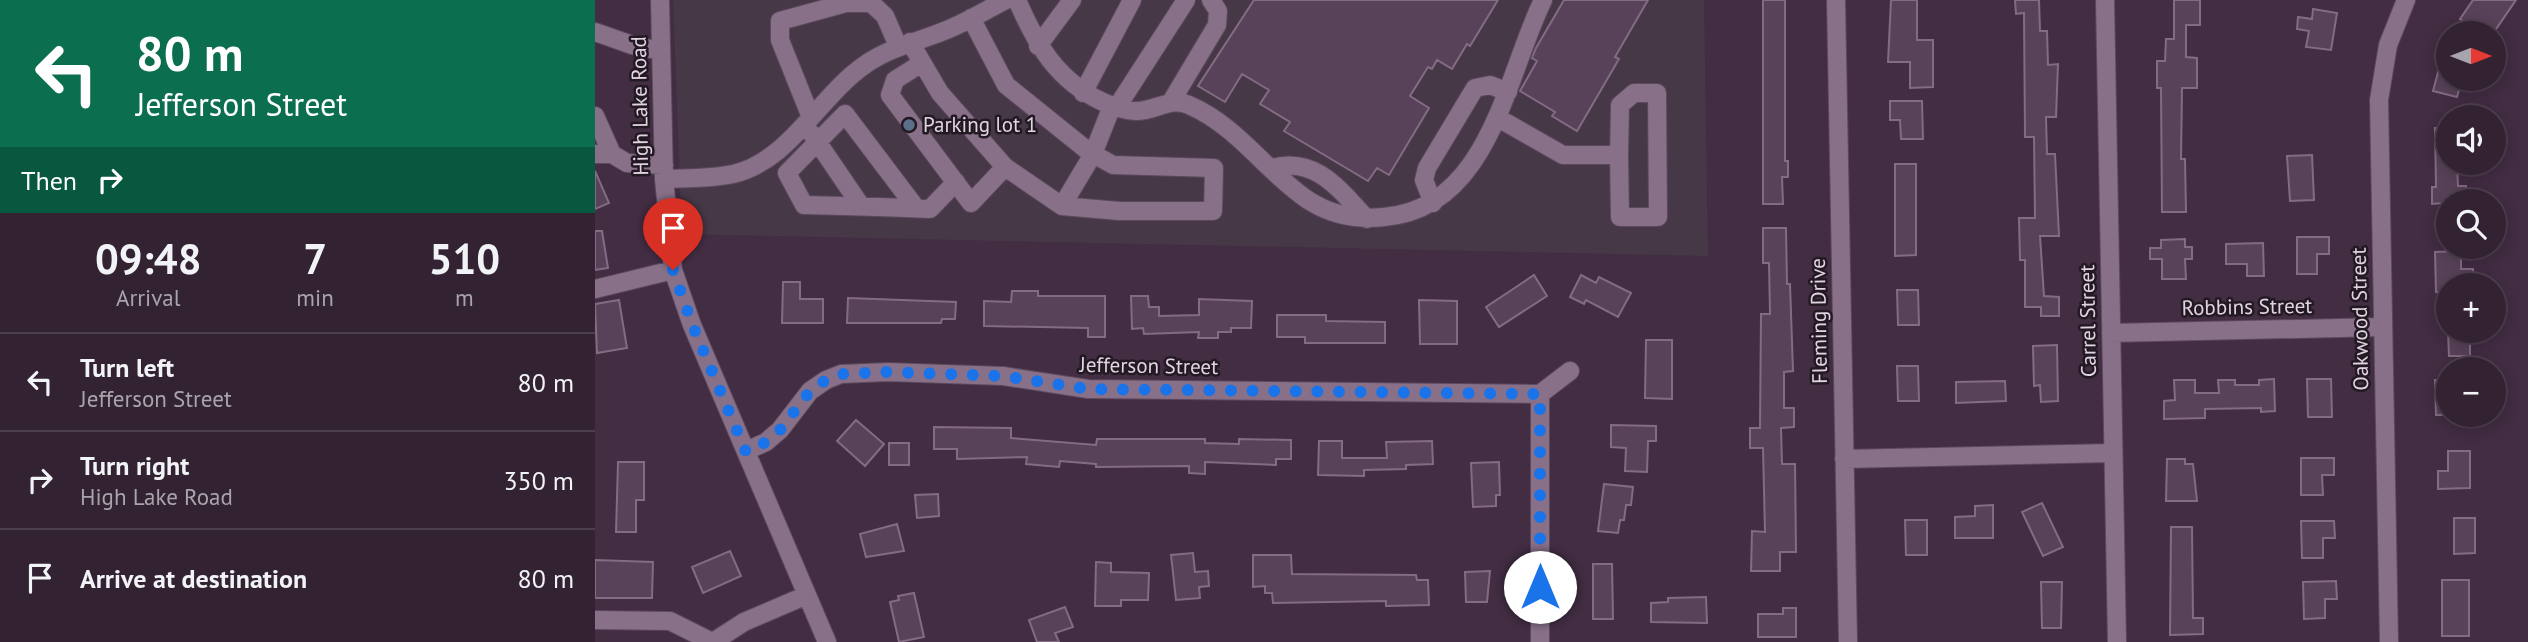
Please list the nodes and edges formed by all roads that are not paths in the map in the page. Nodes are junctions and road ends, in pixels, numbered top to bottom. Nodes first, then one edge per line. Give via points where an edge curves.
1 (660, 0) edge
2 (1006, 0) edge
3 (1017, 0) edge
4 (1072, 0) edge
5 (1132, 0) edge
6 (1186, 0) edge
7 (1211, 0) edge
8 (1543, 0) edge
9 (1836, 0) edge
10 (2105, 0) edge
11 (2406, 0) edge
12 (971, 18) junction
13 (595, 32) edge
14 (904, 44) junction
15 (1038, 46) junction
16 (661, 51) junction
17 (922, 62) junction
18 (1508, 92) junction
19 (1083, 93) junction
20 (1171, 102) junction
21 (1115, 107) junction
22 (595, 116) edge
23 (1498, 118) junction
24 (807, 120) junction
25 (819, 140) junction
26 (603, 154) edge
27 (1093, 154) junction
28 (1619, 155) junction
29 (1005, 167) junction
30 (1272, 168) junction
31 (664, 172) junction
32 (956, 183) junction
33 (1433, 203) junction
34 (861, 206) junction
35 (1062, 206) junction
36 (916, 208) junction
37 (1367, 219) junction
38 (673, 270) junction
39 (595, 289) edge
40 (2383, 327) junction
41 (2111, 333) junction
42 (1570, 371) dead end
43 (1540, 394) junction
44 (746, 452) junction
45 (2113, 453) junction
46 (1845, 459) junction
47 (807, 595) junction
48 (595, 620) edge
49 (712, 642) edge
50 (827, 642) edge
51 (1540, 642) edge
52 (1848, 642) edge
53 (2117, 642) edge
54 (2389, 642) edge

1 - 16 street, High Lake Road
2 - 12 street
3 - 15 street
4 - 15 street
5 - 19 street
6 - 21 street
7 - 20 street via 1218,11 1217,25
8 - 18 street
9 - 46 street, Fleming Drive
10 - 41 street, Carrel Street
11 - 40 street, Oakwood Street via 2388,45 2379,100
12 - 14 street
12 - 27 street via 1006,85
13 - 16 street
14 - 17 street
14 - 24 street via 858,71
14 - 24 street via 871,3 846,3 780,21 780,40
15 - 19 street via 1052,66
16 - 31 street, High Lake Road
17 - 29 street via 940,93
17 - 32 street via 895,80 890,95
18 - 23 street
18 - 33 street via 1490,85 1475,88 1427,168 1424,180
19 - 21 street
20 - 21 street via 1135,112
20 - 30 street via 1191,106 1223,125
21 - 27 street
22 - 26 street
23 - 28 street via 1563,155
23 - 33 street via 1455,184
24 - 25 street
24 - 31 street via 780,149 752,167 711,177
25 - 34 street
25 - 34 street via 787,173 804,205
25 - 36 street via 845,114
26 - 31 street
27 - 35 street
27 - 35 street via 1113,165 1214,168 1213,211
28 - 28 street via 1620,218 1658,218 1657,93 1634,93 1620,105
29 - 32 street via 971,203
29 - 35 street
30 - 37 street via 1299,194 1324,209
30 - 37 street via 1310,168
31 - 38 street, High Lake Road
32 - 36 street via 930,209
33 - 37 street via 1396,216
34 - 36 street
38 - 39 street
38 - 44 street, High Lake Road
40 - 41 street, Robbins Street
40 - 54 street, Oakwood Street
41 - 45 street, Carrel Street
42 - 43 street
43 - 44 street, Jefferson Street via 1088,389 1003,376 841,374 810,391 780,430
43 - 51 street
44 - 47 street, High Lake Road
45 - 46 street
45 - 53 street, Carrel Street
46 - 52 street, Fleming Drive
47 - 49 street via 744,622
47 - 50 street, High Lake Road
48 - 49 street via 670,621

